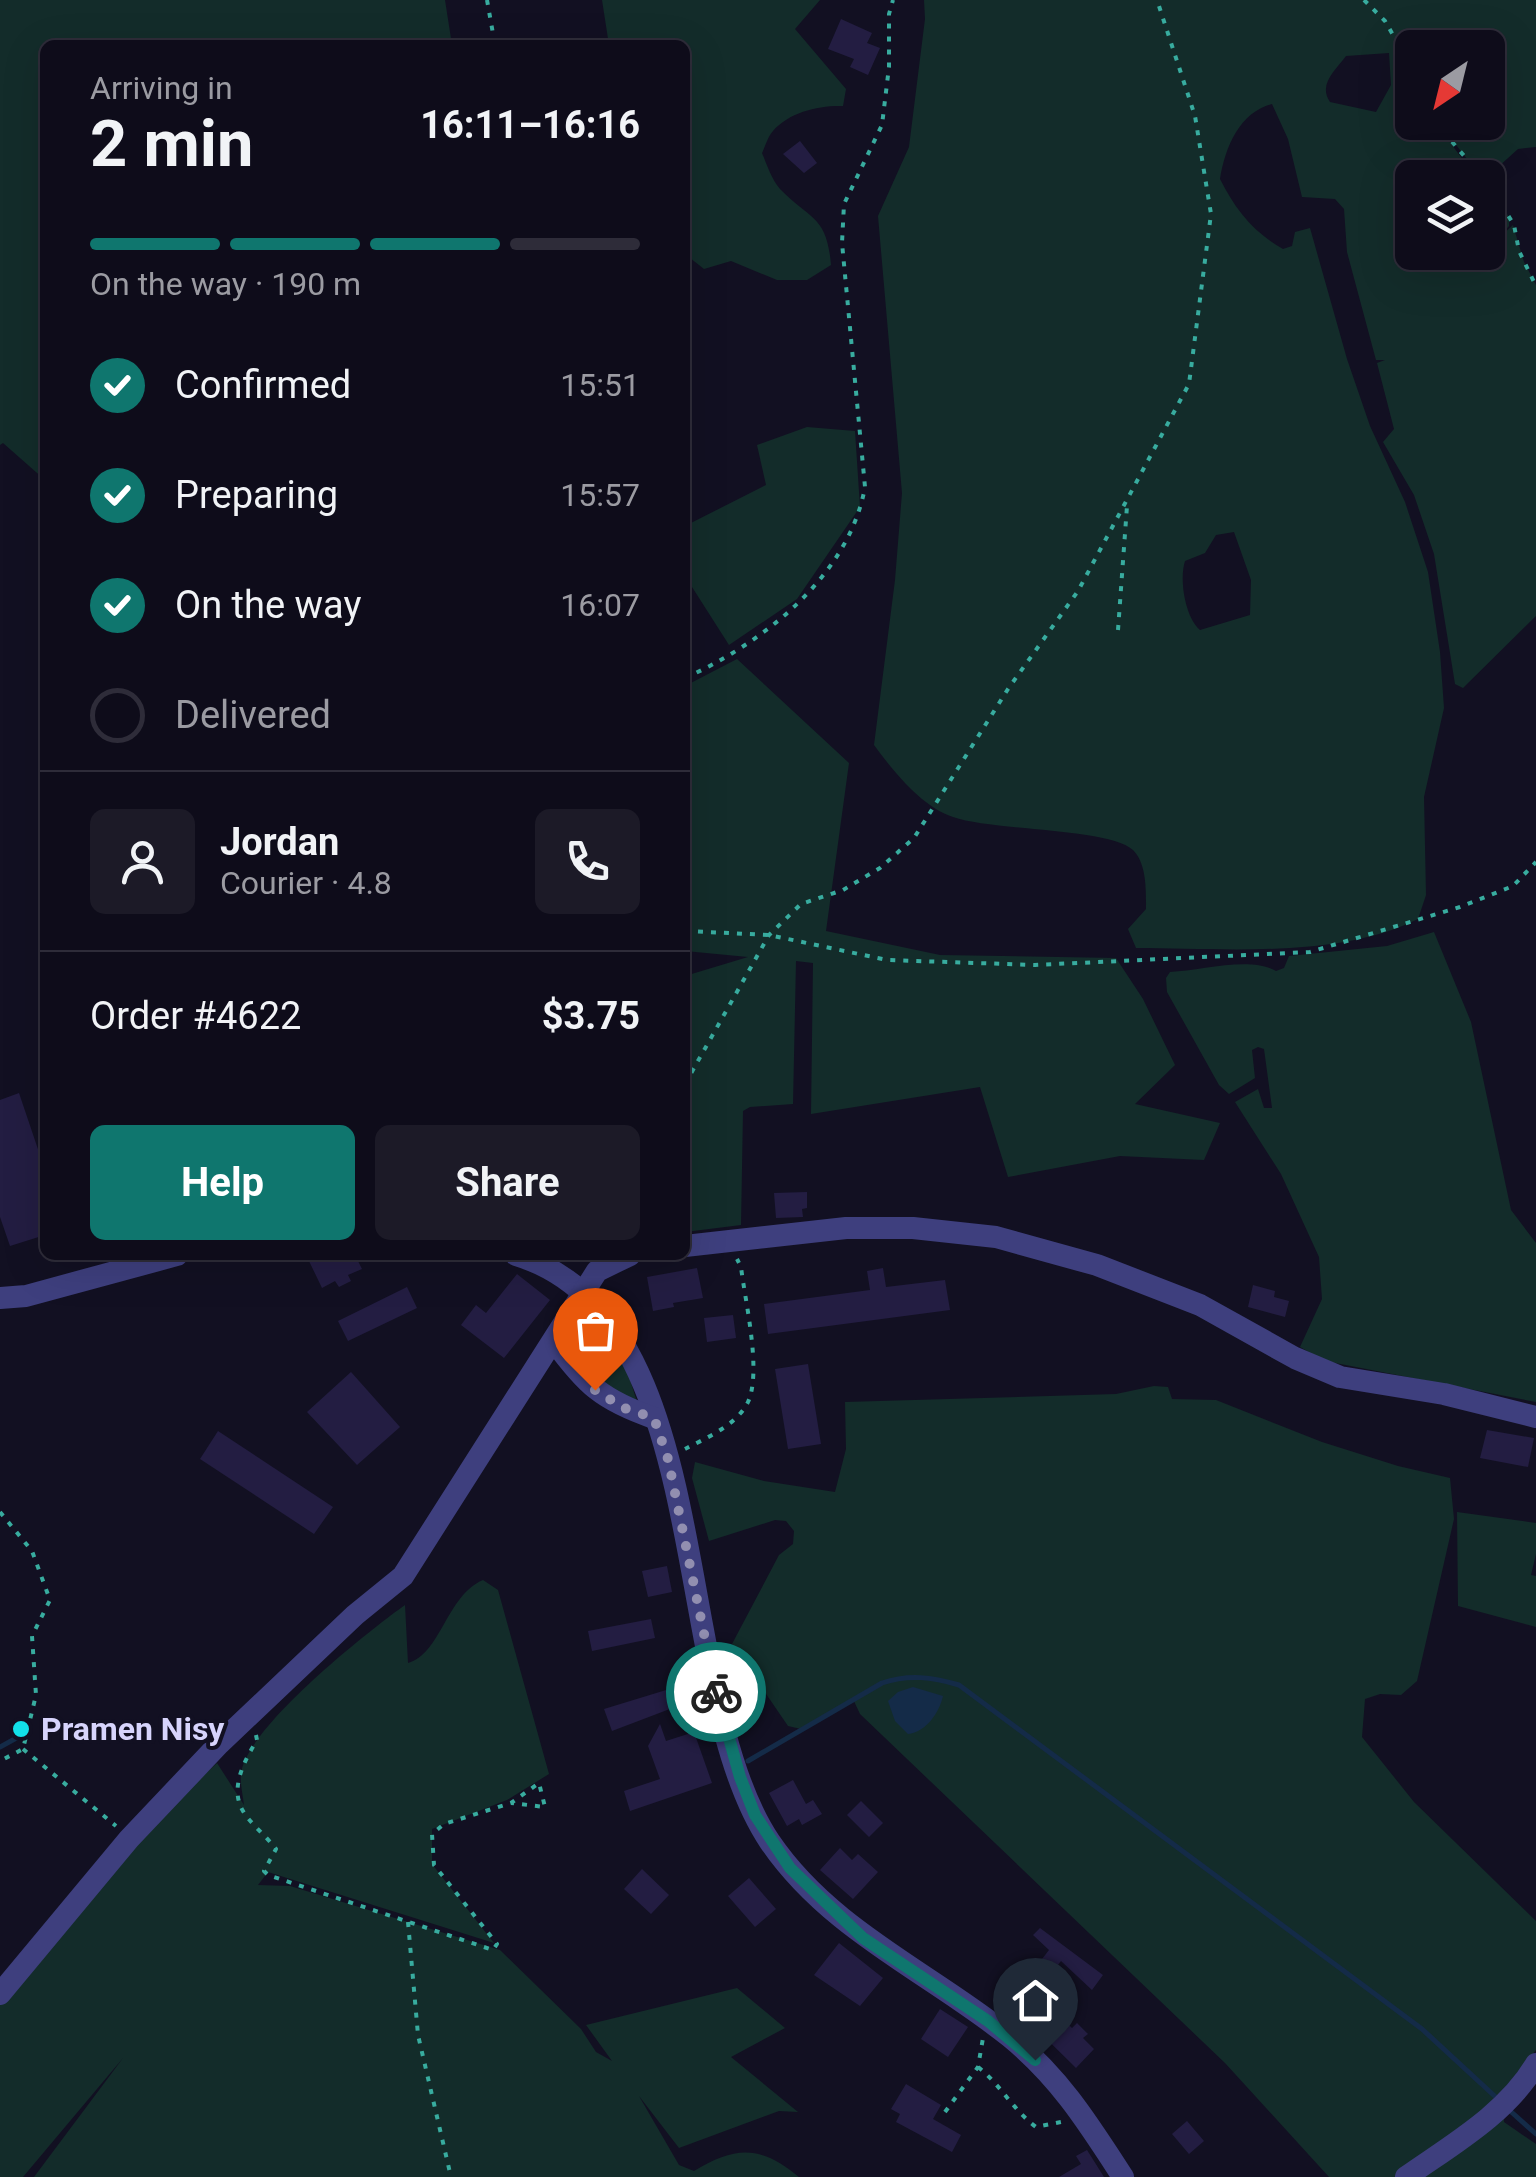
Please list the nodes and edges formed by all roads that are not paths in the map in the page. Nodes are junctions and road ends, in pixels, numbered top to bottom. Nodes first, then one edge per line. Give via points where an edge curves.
1 (690, 1245) edge
2 (159, 1260) edge
3 (545, 1260) edge
4 (619, 1260) edge
5 (585, 1292) junction
6 (26, 1296) junction
7 (0, 1298) edge
8 (0, 1310) edge
9 (554, 1341) junction
10 (1536, 1417) edge
11 (654, 1418) junction
12 (0, 1994) edge
13 (1536, 2064) edge
14 (1123, 2177) edge
15 (1406, 2177) edge

1 - 10 street via 846,1228 996,1237 1097,1265 1200,1305 1340,1377
2 - 6 street
3 - 5 street
4 - 5 street via 598,1270
5 - 9 street
5 - 11 street via 622,1338
6 - 7 street
6 - 8 street
9 - 11 street via 595,1390
9 - 12 street via 403,1576 254,1711 129,1839
11 - 14 street via 720,1709 755,1815 790,1868 863,1938 988,2021 1059,2082
13 - 15 street via 1496,2112

